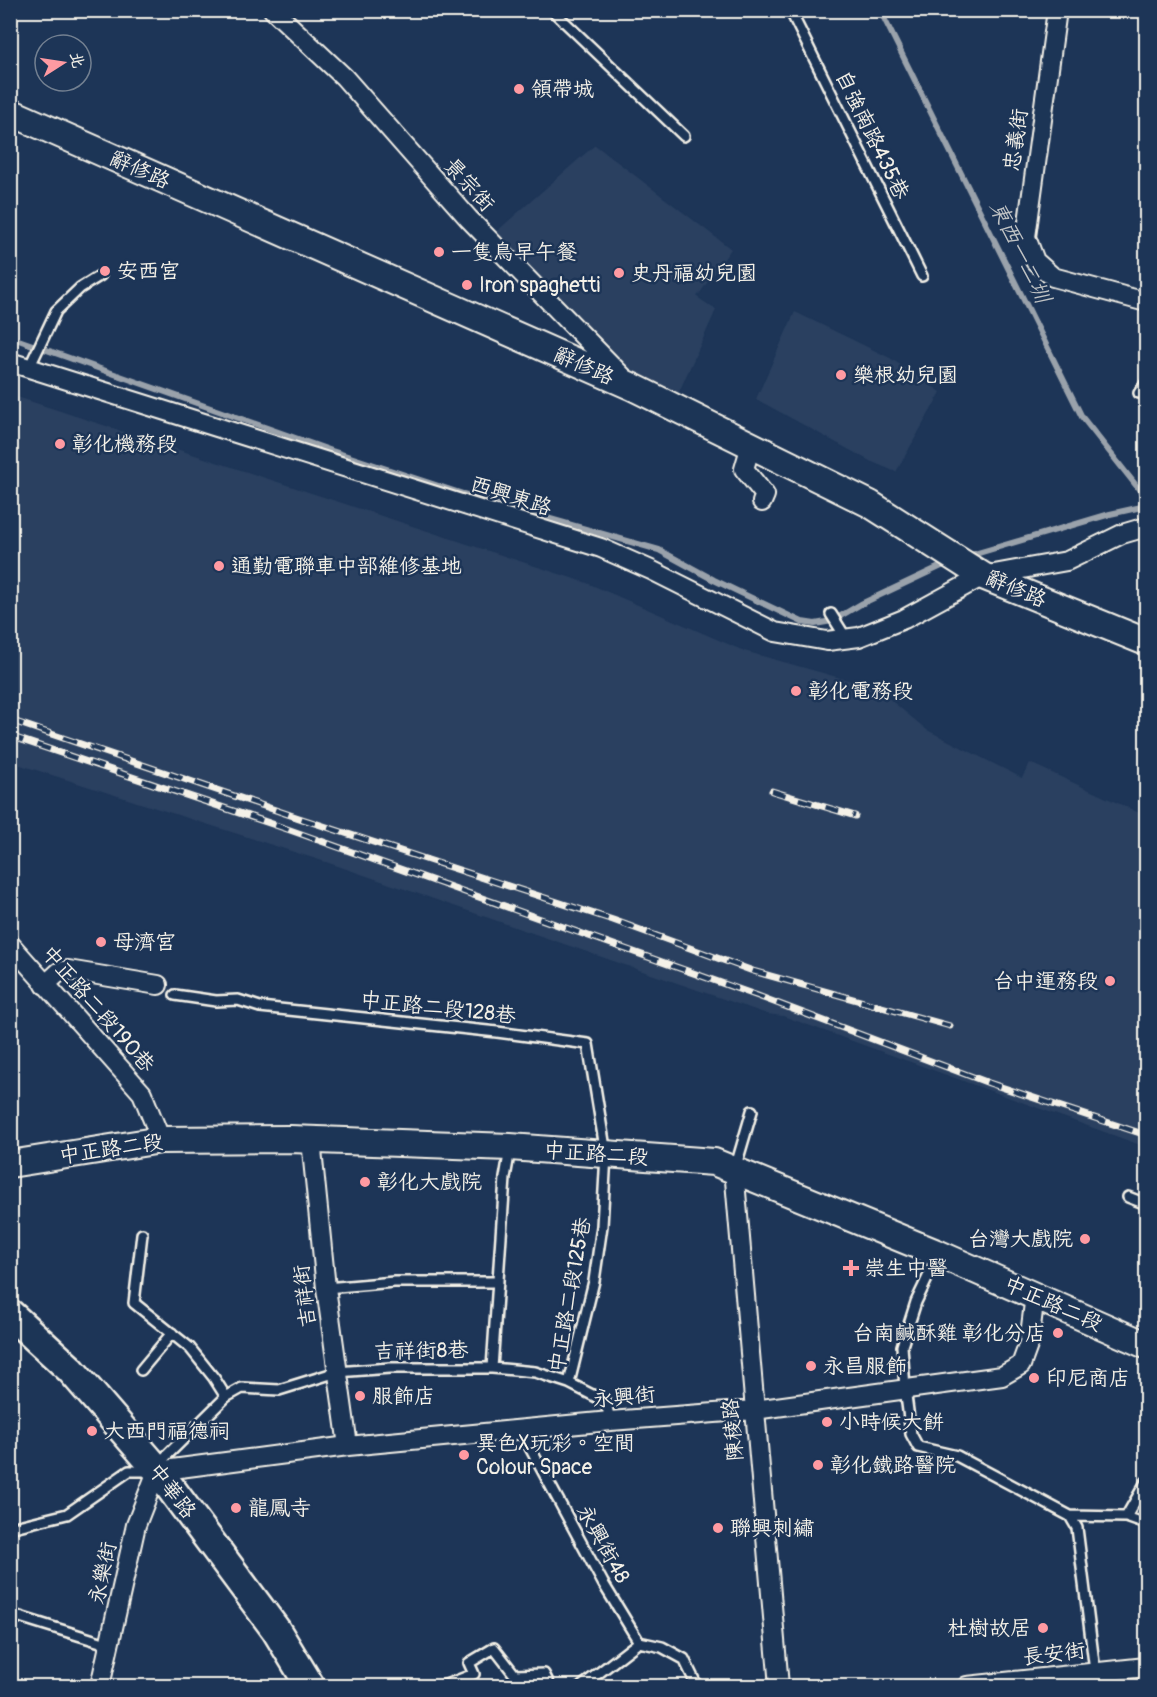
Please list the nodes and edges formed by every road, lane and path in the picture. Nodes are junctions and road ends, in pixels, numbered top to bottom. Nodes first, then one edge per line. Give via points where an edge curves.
1 (273, 10) edge
2 (552, 10) edge
3 (790, 10) edge
4 (1057, 10) edge
5 (10, 112) edge
6 (684, 136) dead end
7 (101, 275) dead end
8 (922, 276) dead end
9 (1146, 301) edge
10 (10, 362) edge
11 (29, 368) junction
12 (1146, 383) edge
13 (633, 387) junction
14 (1139, 393) dead end
15 (751, 445) junction
16 (762, 502) dead end
17 (1146, 527) edge
18 (967, 565) junction
19 (831, 614) dead end
20 (846, 638) junction
21 (1146, 642) edge
22 (10, 944) edge
23 (45, 985) junction
24 (158, 985) dead end
25 (175, 995) dead end
26 (752, 1111) dead end
27 (161, 1140) junction
28 (311, 1140) junction
29 (510, 1147) junction
30 (606, 1154) junction
31 (10, 1164) edge
32 (734, 1169) junction
33 (1128, 1197) dead end
34 (1146, 1204) edge
35 (142, 1234) dead end
36 (939, 1254) junction
37 (498, 1282) junction
38 (326, 1288) junction
39 (1035, 1295) junction
40 (10, 1314) edge
41 (172, 1333) junction
42 (1146, 1345) edge
43 (492, 1368) junction
44 (141, 1370) dead end
45 (337, 1372) junction
46 (569, 1383) junction
47 (905, 1388) junction
48 (226, 1397) junction
49 (754, 1410) junction
50 (610, 1420) junction
51 (521, 1431) junction
52 (348, 1446) junction
53 (156, 1469) junction
54 (1146, 1482) edge
55 (1070, 1516) junction
56 (1126, 1517) junction
57 (1146, 1524) edge
58 (10, 1528) edge
59 (10, 1614) edge
60 (639, 1642) junction
61 (110, 1645) junction
62 (1146, 1667) edge
63 (1096, 1679) edge
64 (100, 1686) edge
65 (310, 1686) edge
66 (443, 1686) edge
67 (550, 1686) edge
68 (582, 1686) edge
69 (697, 1686) edge
70 (779, 1686) edge
71 (967, 1686) edge

1 - 13 street, 景宗街 via 344,77 469,219
2 - 6 lane
3 - 8 lane, 自強南路435巷
4 - 9 street, 忠義街 via 1026,237 1035,261 1053,277
5 - 13 street, 辭修路
7 - 11 lane via 56,311
10 - 11 street, 西興東路
11 - 20 street, 西興東路 via 601,548 775,632 827,641
12 - 14 lane
13 - 15 street, 辭修路
15 - 16 street via 744,469 765,495
15 - 18 street, 辭修路 via 870,504
17 - 18 street, 西興東路 via 1122,534 1067,561
18 - 20 street, 西興東路 via 904,619 859,637
18 - 21 street, 辭修路
19 - 20 lane
22 - 23 street, 中正路二段190巷
23 - 24 street via 59,972 68,970
23 - 27 street, 中正路二段190巷 via 142,1093
25 - 30 lane, 中正路二段128巷 via 588,1044
26 - 32 lane
27 - 28 street, 中正路二段
27 - 31 street, 中正路二段
28 - 29 street, 中正路二段
28 - 38 street, 吉祥街
29 - 30 street, 中正路二段
29 - 37 lane, 吉祥街8巷
30 - 32 street, 中正路二段 via 714,1162
30 - 46 lane, 中正路二段125巷 via 594,1281
32 - 36 street, 中正路二段
32 - 49 street, 陳稜路
33 - 34 lane
35 - 41 lane via 134,1303
36 - 39 street, 中正路二段
36 - 47 lane via 916,1302 902,1346
37 - 38 lane via 394,1282
37 - 43 lane, 吉祥街8巷
38 - 45 street, 吉祥街
39 - 42 street, 中正路二段
39 - 47 street, 永興街 via 1029,1343 1021,1365 1002,1376
40 - 53 main road, 中華路 via 71,1370
41 - 44 lane
41 - 48 lane via 190,1348
43 - 45 lane, 吉祥街8巷
43 - 46 lane via 535,1372
45 - 48 lane, 吉祥街8巷 via 279,1390 242,1388
45 - 52 street, 吉祥街
46 - 50 lane, 中正路二段125巷 via 606,1402
47 - 49 street, 永興街
47 - 55 lane via 911,1434 918,1447 957,1456
48 - 53 lane
49 - 50 street, 永興街
49 - 70 street, 陳稜路
50 - 51 street, 永興街
51 - 52 street, 永興街
51 - 60 lane, 永興街48
52 - 53 street, 永興街
53 - 58 lane via 129,1471 67,1514
53 - 61 street, 永樂街 via 136,1525
53 - 65 main road, 中華路 via 276,1630
54 - 56 lane
55 - 56 lane
55 - 63 lane via 1077,1528
56 - 57 lane
59 - 61 lane
60 - 68 lane
60 - 69 lane via 662,1647 684,1659
61 - 64 street, 永樂街
62 - 63 street, 長安街
63 - 71 street, 長安街
66 - 67 lane via 474,1674 469,1663 495,1648 515,1675 544,1674

